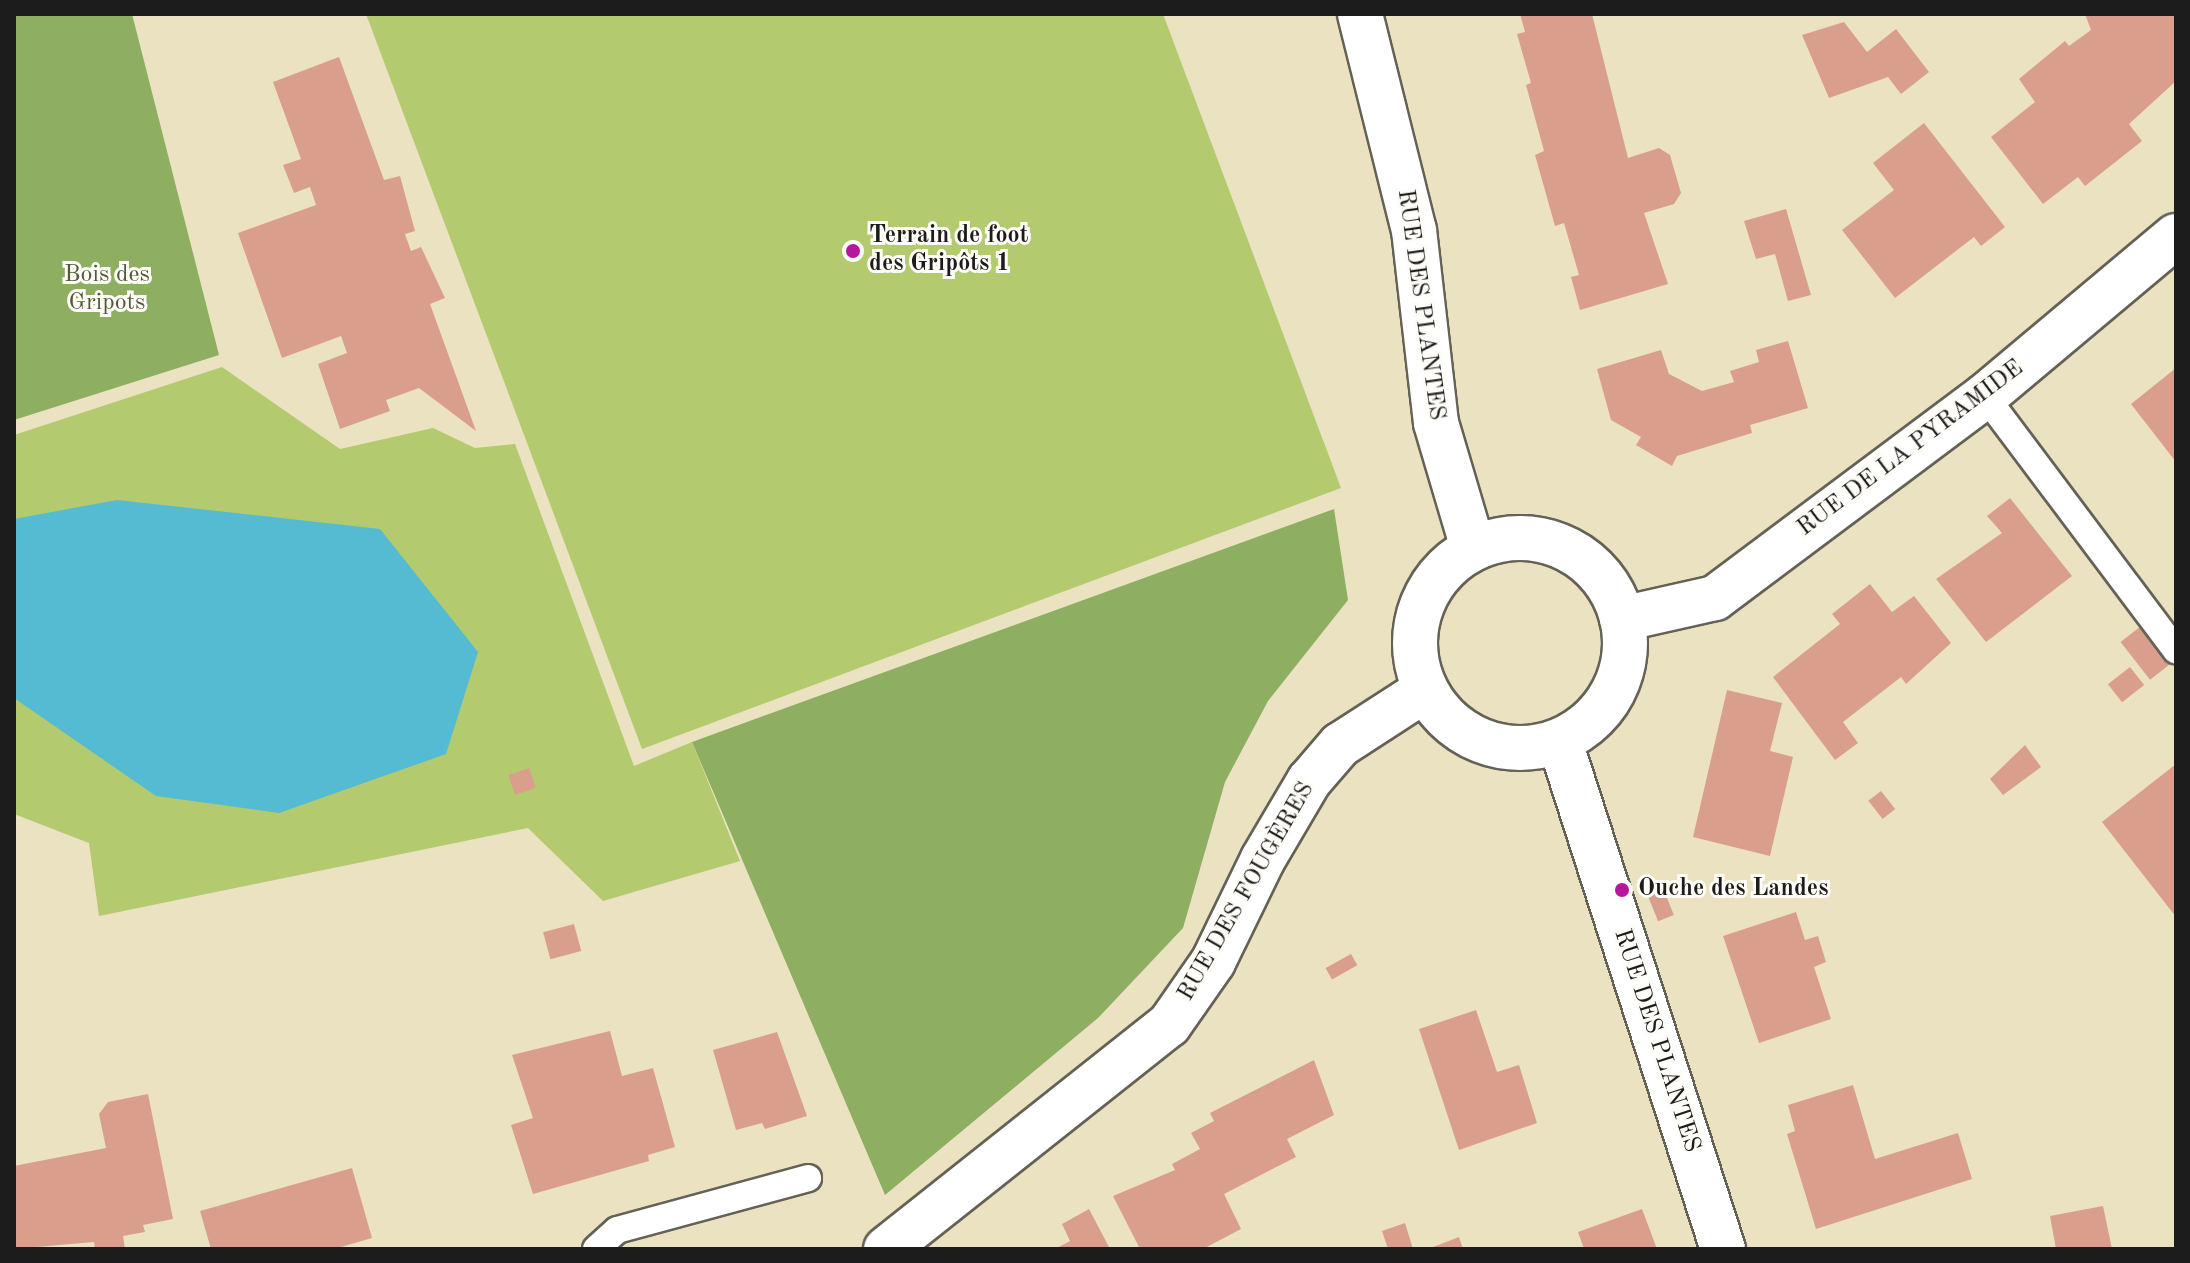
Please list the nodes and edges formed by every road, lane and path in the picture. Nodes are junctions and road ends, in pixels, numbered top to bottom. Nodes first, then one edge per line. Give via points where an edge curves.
1 (1360, 14) edge
2 (2176, 236) edge
3 (1985, 396) junction
4 (1473, 548) junction
5 (1622, 619) junction
6 (2176, 650) edge
7 (1425, 690) junction
8 (1560, 742) junction
9 (808, 1178) dead end
10 (596, 1249) edge
11 (886, 1249) edge
12 (1723, 1249) edge

1 - 4 street, RUE DES PLANTES via 1414,230 1436,423
2 - 3 street, RUE DE LA PYRAMIDE
3 - 5 street, RUE DE LA PYRAMIDE via 1715,598
3 - 6 lane
4 - 5 street via 1515,538 1562,546 1603,578
4 - 7 street via 1432,584 1418,614 1414,656
5 - 8 street via 1625,636 1617,686 1602,711
7 - 8 street via 1445,719 1476,740 1535,749
7 - 11 street, RUE DES FOUGÈRES via 1340,745 1309,781 1263,859 1213,962 1169,1025
8 - 12 street, RUE DES PLANTES
9 - 10 lane via 617,1230

